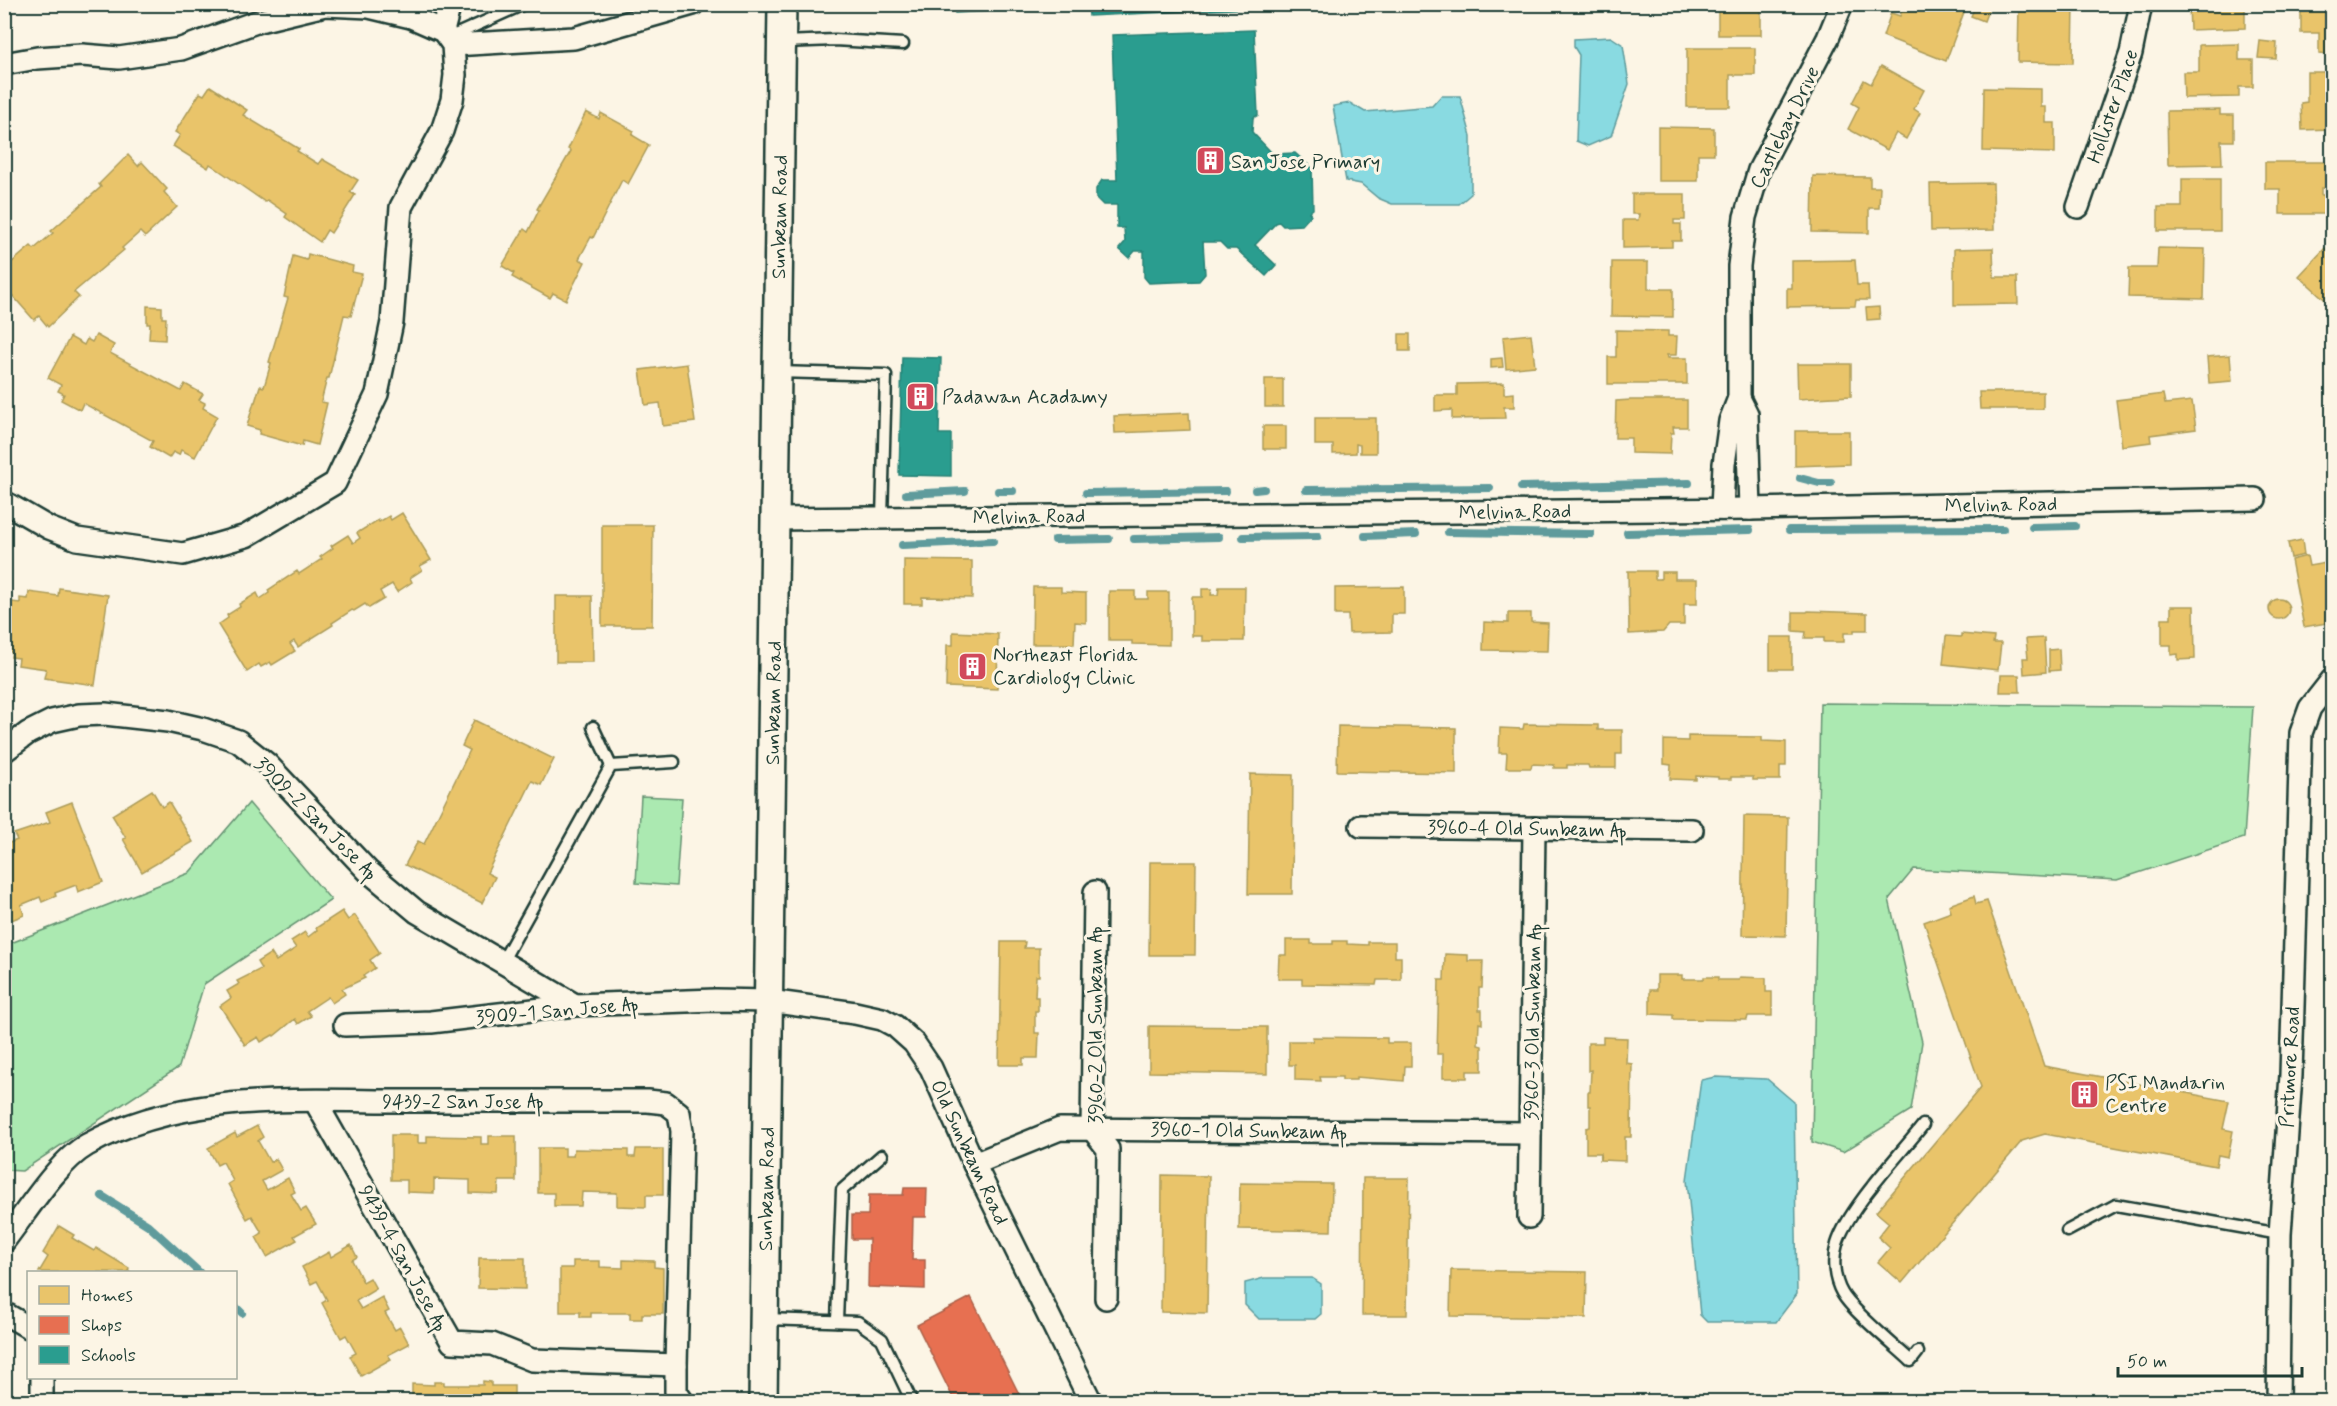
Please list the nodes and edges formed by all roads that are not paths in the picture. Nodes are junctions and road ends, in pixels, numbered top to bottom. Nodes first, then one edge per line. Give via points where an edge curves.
1 (450, 4) edge
2 (524, 4) edge
3 (693, 4) edge
4 (782, 4) edge
5 (1842, 4) edge
6 (2141, 4) edge
7 (448, 38) junction
8 (782, 42) junction
9 (903, 44) dead end
10 (4, 64) edge
11 (2078, 207) dead end
12 (777, 372) junction
13 (1739, 398) junction
14 (2255, 499) dead end
15 (4, 502) edge
16 (1750, 508) junction
17 (1722, 509) junction
18 (882, 518) junction
19 (775, 519) junction
20 (2332, 680) edge
21 (593, 727) dead end
22 (4, 751) edge
23 (674, 762) dead end
24 (611, 766) junction
25 (1361, 826) dead end
26 (1534, 828) junction
27 (1692, 830) dead end
28 (1095, 892) dead end
29 (502, 962) junction
30 (769, 1001) junction
31 (575, 1005) junction
32 (345, 1025) dead end
33 (315, 1101) junction
34 (1923, 1125) dead end
35 (1092, 1129) junction
36 (1530, 1133) junction
37 (882, 1155) dead end
38 (974, 1164) junction
39 (1529, 1217) dead end
40 (2067, 1231) dead end
41 (2280, 1234) junction
42 (4, 1241) edge
43 (1106, 1298) dead end
44 (4, 1313) edge
45 (764, 1319) junction
46 (837, 1321) junction
47 (27, 1326) edge
48 (1918, 1352) dead end
49 (676, 1365) junction
50 (42, 1379) edge
51 (42, 1401) edge
52 (683, 1401) edge
53 (763, 1401) edge
54 (912, 1401) edge
55 (1090, 1401) edge
56 (2278, 1401) edge

1 - 7 street
2 - 7 lane
3 - 7 street via 574,38
4 - 8 street, Sunbeam Road
5 - 13 street, Castlebay Drive via 1759,170 1745,217 1739,266
6 - 11 street, Hollister Place via 2132,53
7 - 10 street via 411,17 326,6 260,21 181,49 119,58 82,55
7 - 15 street via 455,75 452,100 442,131 400,207 392,322 377,393 335,483 246,536 183,554 77,539
8 - 9 lane
8 - 12 street, Sunbeam Road
12 - 18 lane via 886,375
12 - 19 street, Sunbeam Road
13 - 16 street, Castlebay Drive via 1747,414
13 - 17 street, Castlebay Drive via 1730,420
14 - 16 street, Melvina Road
16 - 17 street, Melvina Road
17 - 18 street, Melvina Road
18 - 19 street, Melvina Road
19 - 30 street, Sunbeam Road
20 - 41 street, Pritmore Road via 2310,708 2301,733 2291,1075
21 - 24 lane
22 - 29 street, 3909-2 San Jose Ap via 52,721 97,714 168,721 238,741 267,764 368,871 417,912
23 - 24 lane
24 - 29 lane
25 - 26 street, 3960-4 Old Sunbeam Ap
26 - 27 street, 3960-4 Old Sunbeam Ap
26 - 36 street, 3960-3 Old Sunbeam Ap
28 - 35 street, 3960-2 Old Sunbeam Ap
29 - 31 street, 3909-2 San Jose Ap
30 - 31 street, 3909-1 San Jose Ap
30 - 38 street, Old Sunbeam Road via 855,1013 895,1026 914,1043 931,1068
30 - 45 street, Sunbeam Road
31 - 32 street, 3909-1 San Jose Ap via 431,1022
33 - 42 street, 9439-2 San Jose Ap via 205,1106 146,1119 86,1146 61,1167
33 - 49 street, 9439-4 San Jose Ap via 452,1342 492,1344 532,1360
33 - 49 street, 9439-2 San Jose Ap via 666,1103 679,1113 682,1131
34 - 48 lane via 1855,1211 1836,1245 1834,1259 1838,1282 1848,1302 1911,1361
35 - 36 street, 3960-1 Old Sunbeam Ap
35 - 38 street, 3960-1 Old Sunbeam Ap via 1060,1129
35 - 43 street, 3960-2 Old Sunbeam Ap via 1108,1149
36 - 39 street, 3960-3 Old Sunbeam Ap
37 - 46 lane via 842,1190
38 - 55 street, Old Sunbeam Road
40 - 41 lane via 2116,1205
41 - 56 street, Pritmore Road
44 - 47 street
45 - 46 lane
45 - 53 street, Sunbeam Road
46 - 54 lane via 858,1322 882,1339
49 - 52 street, 9439-2 San Jose Ap via 676,1392
50 - 51 street

